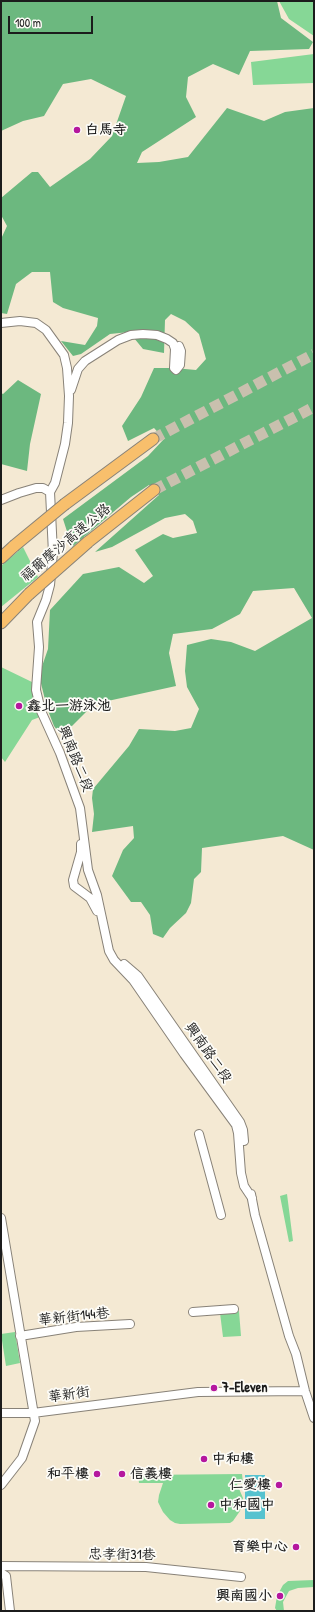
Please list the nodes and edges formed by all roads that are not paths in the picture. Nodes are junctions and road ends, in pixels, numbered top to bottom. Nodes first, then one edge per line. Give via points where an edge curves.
1 (1, 323) edge
2 (179, 346) dead end
3 (69, 396) junction
4 (153, 439) tunnel mouth
5 (154, 490) tunnel mouth
6 (50, 492) junction
7 (1, 500) edge
8 (1, 558) edge
9 (1, 623) edge
10 (83, 823) junction
11 (104, 927) junction
12 (199, 1134) dead end
13 (221, 1215) dead end
14 (1, 1218) edge
15 (234, 1309) dead end
16 (193, 1312) dead end
17 (130, 1324) dead end
18 (20, 1336) junction
19 (304, 1391) junction
20 (1, 1413) edge
21 (33, 1413) junction
22 (314, 1418) edge
23 (1, 1485) edge
24 (1, 1566) edge
25 (1, 1573) edge
26 (241, 1577) dead end
27 (10, 1611) edge

1 - 3 street via 20,321 36,324 46,330 64,355
2 - 3 street via 180,365 176,370 175,349 173,343 167,339 144,334 118,340 78,368
3 - 6 street via 65,444 55,483
4 - 8 highway, 福爾摩沙高速公路, bridge via 65,504
5 - 9 highway, 福爾摩沙高速公路, bridge via 88,542 29,594
6 - 7 street via 36,488
6 - 10 street, 興南路二段 via 53,553 50,585 37,622 39,647 36,690 41,711 60,753
10 - 11 street, 興南路二段 via 88,870
10 - 11 street, 興南路二段 via 81,852 73,880 74,886 90,898
11 - 19 street, 興南路二段 via 116,953 138,976 240,1122 243,1130 244,1164 252,1198
12 - 13 street
14 - 18 street, 華新街
15 - 16 street
17 - 18 street, 華新街144巷 via 76,1327
18 - 21 street, 華新街
19 - 21 street, 華新街 via 198,1392
19 - 22 street, 興南路二段
20 - 21 street
21 - 23 street via 35,1421 22,1458
24 - 26 street, 忠孝街31巷 via 146,1567
25 - 27 street via 6,1576

